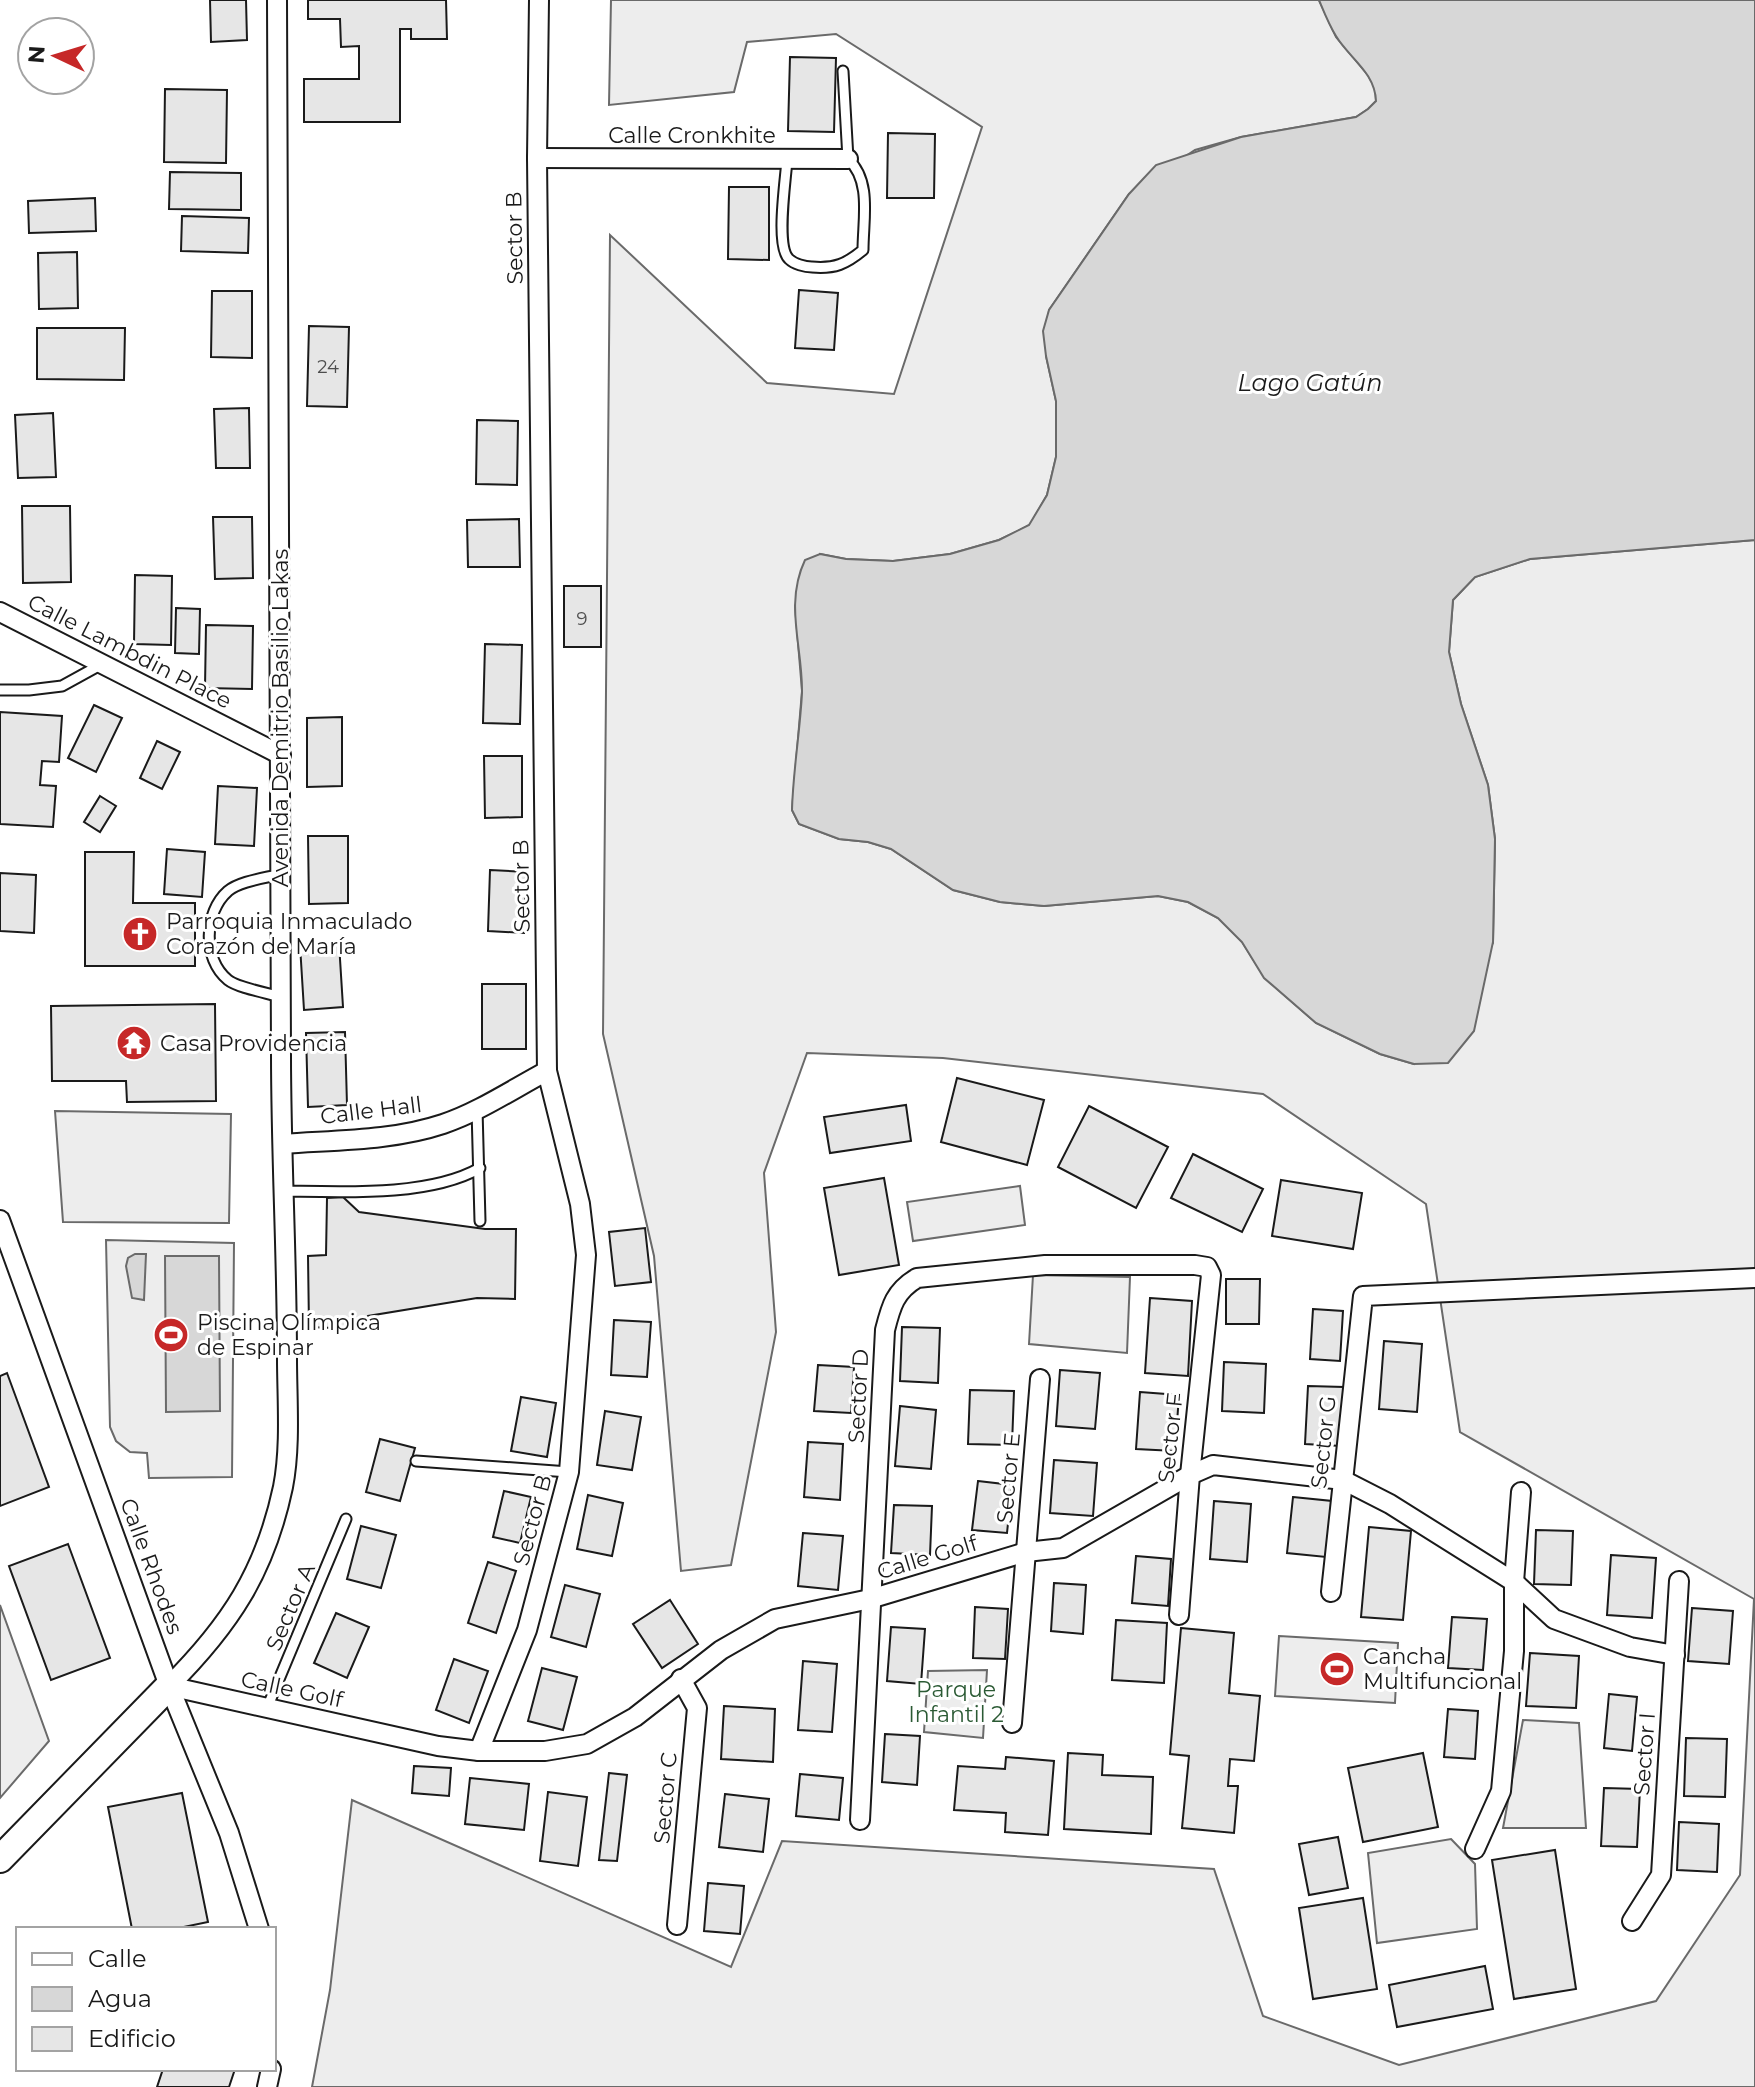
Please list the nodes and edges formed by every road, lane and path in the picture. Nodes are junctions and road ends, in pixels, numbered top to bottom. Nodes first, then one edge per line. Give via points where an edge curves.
1 (277, 0) edge
2 (539, 0) edge
3 (843, 71) dead end
4 (537, 158) junction
5 (787, 159) junction
6 (848, 159) junction
7 (0, 612) edge
8 (102, 664) junction
9 (0, 690) edge
10 (281, 755) junction
11 (281, 874) junction
12 (281, 997) junction
13 (547, 1071) junction
14 (477, 1109) junction
15 (283, 1144) junction
16 (480, 1168) junction
17 (284, 1191) junction
18 (0, 1220) edge
19 (480, 1221) dead end
20 (1207, 1267) joint
21 (1755, 1278) edge
22 (1040, 1379) dead end
23 (416, 1461) dead end
24 (569, 1472) junction
25 (1190, 1475) junction
26 (1343, 1480) junction
27 (1521, 1492) dead end
28 (346, 1519) dead end
29 (1026, 1552) junction
30 (1679, 1581) dead end
31 (1514, 1582) junction
32 (1331, 1592) dead end
33 (870, 1599) junction
34 (1179, 1615) dead end
35 (1675, 1655) junction
36 (681, 1679) junction
37 (169, 1686) junction
38 (267, 1708) junction
39 (1012, 1723) dead end
40 (479, 1751) junction
41 (860, 1820) dead end
42 (1475, 1849) dead end
43 (0, 1859) edge
44 (1632, 1921) dead end
45 (677, 1925) dead end
46 (258, 1927) edge

1 - 10 street, Avenida Demitrio Basilio Lakas
2 - 4 street, Sector B
3 - 6 lane
4 - 5 street, Calle Cronkhite
4 - 13 street, Sector B
5 - 6 street, Calle Cronkhite
5 - 6 lane via 782,245 788,258 803,266 828,269 846,264 863,250 864,181
7 - 8 street, Calle Lambdin Place
8 - 9 lane via 62,686
8 - 10 street, Calle Lambdin Place
10 - 11 street, Avenida Demitrio Basilio Lakas
11 - 12 street, Avenida Demitrio Basilio Lakas
11 - 12 lane via 230,889 214,907 208,935 213,961 229,981
12 - 15 street, Avenida Demitrio Basilio Lakas
13 - 14 street, Calle Hall
13 - 24 street, Sector B via 580,1204 586,1255
14 - 15 street, Calle Hall via 415,1132
14 - 16 lane
15 - 17 street, Avenida Demitrio Basilio Lakas
16 - 17 lane via 421,1187
16 - 19 lane
17 - 37 street, Avenida Demitrio Basilio Lakas via 284,1481 261,1564 199,1656
18 - 37 street, Calle Rhodes
20 - 25 street, Sector F via 1211,1275
20 - 33 street, Sector D via 1045,1265 917,1278 902,1287 891,1303 885,1330
21 - 26 street, Sector G via 1363,1296
22 - 29 street, Sector E
23 - 24 lane
24 - 40 street, Sector B via 527,1630
25 - 26 street, Calle Golf via 1213,1465
25 - 29 street, Calle Golf via 1063,1548
25 - 34 street, Sector F
26 - 31 street, Calle Golf
26 - 32 street, Sector G
27 - 31 street
28 - 38 lane, Sector A
29 - 33 street, Calle Golf
29 - 39 street, Sector E
30 - 35 street, Sector I
31 - 35 street, Calle Golf via 1554,1619 1630,1647
31 - 42 street via 1513,1664 1501,1791
33 - 36 street, Calle Golf via 775,1619
33 - 41 street, Sector D
35 - 44 street, Sector I via 1661,1875
36 - 40 street, Calle Golf via 635,1717 587,1744 545,1751
36 - 45 street, Sector C via 697,1708
37 - 38 street, Calle Golf
37 - 43 street, Avenida Demitrio Basilio Lakas
37 - 46 street, Calle Rhodes via 229,1833
38 - 40 street, Calle Golf

